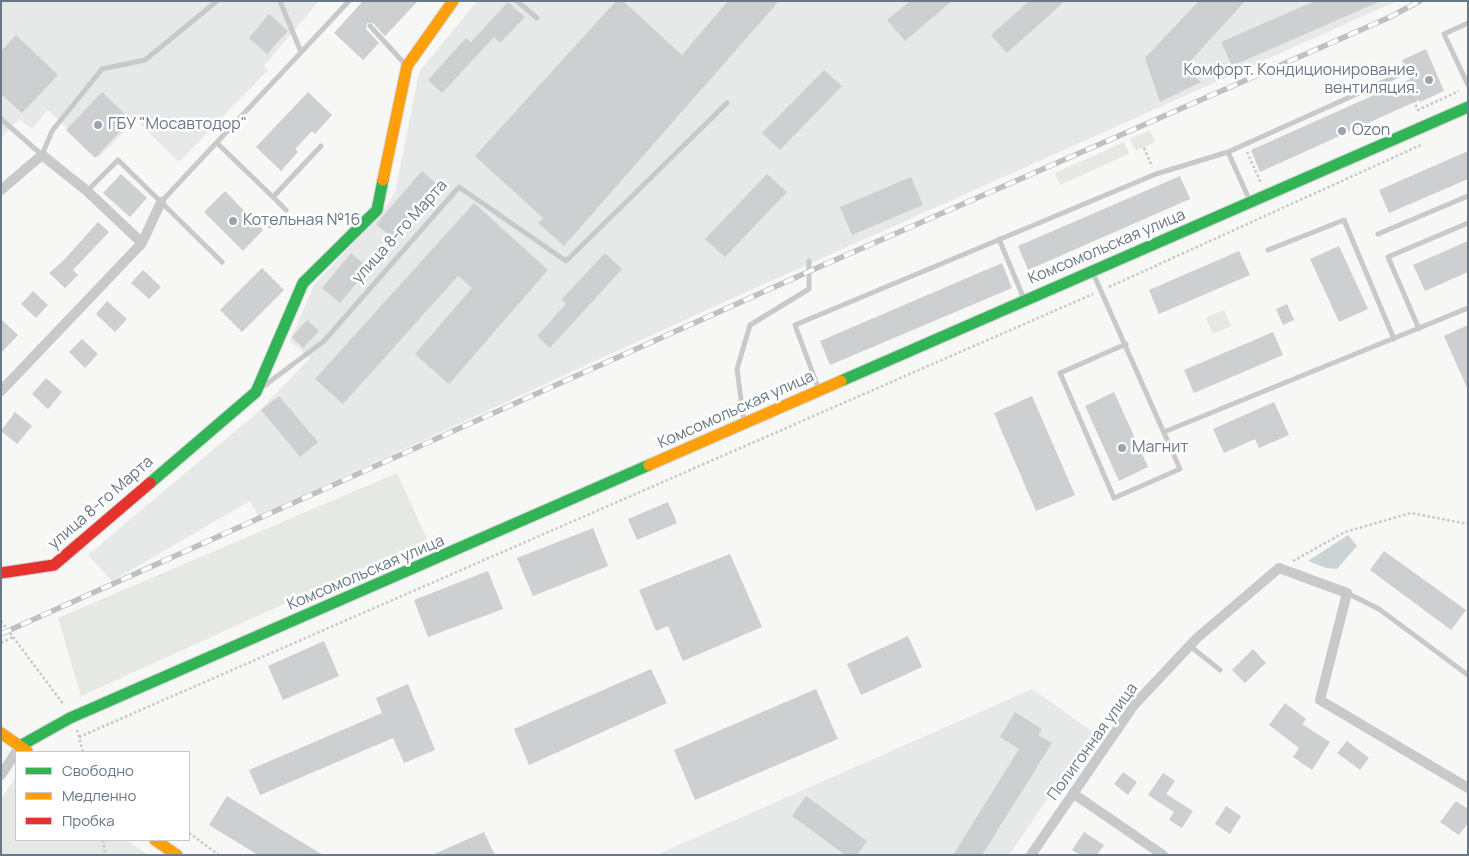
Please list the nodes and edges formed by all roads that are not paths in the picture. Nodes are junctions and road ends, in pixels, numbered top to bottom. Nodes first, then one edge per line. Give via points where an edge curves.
1 (217, 1) edge
2 (280, 1) edge
3 (349, 1) edge
4 (453, 1) edge
5 (517, 1) edge
6 (537, 18) dead end
7 (1468, 23) edge
8 (370, 26) dead end
9 (301, 52) junction
10 (407, 66) junction
11 (1401, 74) road end
12 (1468, 85) edge
13 (727, 104) dead end
14 (1468, 107) edge
15 (1, 118) edge
16 (217, 143) junction
17 (321, 146) dead end
18 (1228, 152) junction
19 (42, 155) junction
20 (1, 190) edge
21 (86, 190) junction
22 (1468, 196) edge
23 (273, 197) junction
24 (161, 202) junction
25 (1251, 204) junction
26 (286, 210) road end
27 (1468, 223) edge
28 (1378, 234) dead end
29 (999, 240) junction
30 (142, 243) junction
31 (1268, 250) dead end
32 (809, 260) dead end
33 (222, 262) dead end
34 (1092, 270) junction
35 (1025, 300) junction
36 (1468, 308) edge
37 (1418, 329) junction
38 (1394, 339) junction
39 (1126, 344) junction
40 (820, 390) junction
41 (1, 391) edge
42 (256, 392) junction
43 (744, 424) junction
44 (1164, 432) junction
45 (1, 573) edge
46 (1347, 593) junction
47 (1190, 646) junction
48 (1220, 670) dead end
49 (1468, 675) edge
50 (1, 733) edge
51 (24, 749) edge
52 (15, 760) edge
53 (1, 776) edge
54 (1468, 788) edge
55 (1074, 794) junction
56 (156, 841) edge
57 (177, 855) edge
58 (1031, 855) edge
59 (1163, 855) edge

1 - 19 lane via 145,60 102,69 52,131
2 - 9 lane
3 - 9 lane
4 - 10 street, улица 8-го Марта
5 - 6 lane
7 - 12 lane via 1444,34
8 - 10 lane
9 - 16 lane
10 - 42 street, улица 8-го Марта via 378,210 303,283
11 - 18 lane
13 - 42 lane, улица 8-го Марта via 566,261 459,187 324,341
14 - 25 street, Комсомольская улица
15 - 19 lane
16 - 23 lane
16 - 24 lane
17 - 23 lane
18 - 25 lane
18 - 29 lane via 1156,174
19 - 20 street
19 - 21 street
21 - 24 lane via 118,160
21 - 30 street
22 - 28 lane
23 - 26 lane
24 - 30 street
24 - 33 lane
25 - 34 street, Комсомольская улица
27 - 37 lane via 1388,257
29 - 35 lane
29 - 40 lane via 795,326
30 - 41 street
31 - 38 lane via 1344,220
32 - 43 lane via 809,289 750,325 736,369
34 - 35 street, Комсомольская улица
34 - 39 lane
35 - 40 street, Комсомольская улица
36 - 37 lane
37 - 38 lane
38 - 44 lane
39 - 44 lane
39 - 44 lane via 1060,373 1114,498 1180,469
40 - 43 street, Комсомольская улица
42 - 45 street, улица 8-го Марта via 54,565
43 - 51 street, Комсомольская улица via 70,718
46 - 47 street, Полигонная улица via 1279,568
46 - 49 lane via 1379,608
46 - 54 street via 1320,700
47 - 48 lane
47 - 55 street, Полигонная улица via 1134,704
50 - 51 street
52 - 53 street
55 - 58 street, Полигонная улица
55 - 59 street
56 - 57 street

